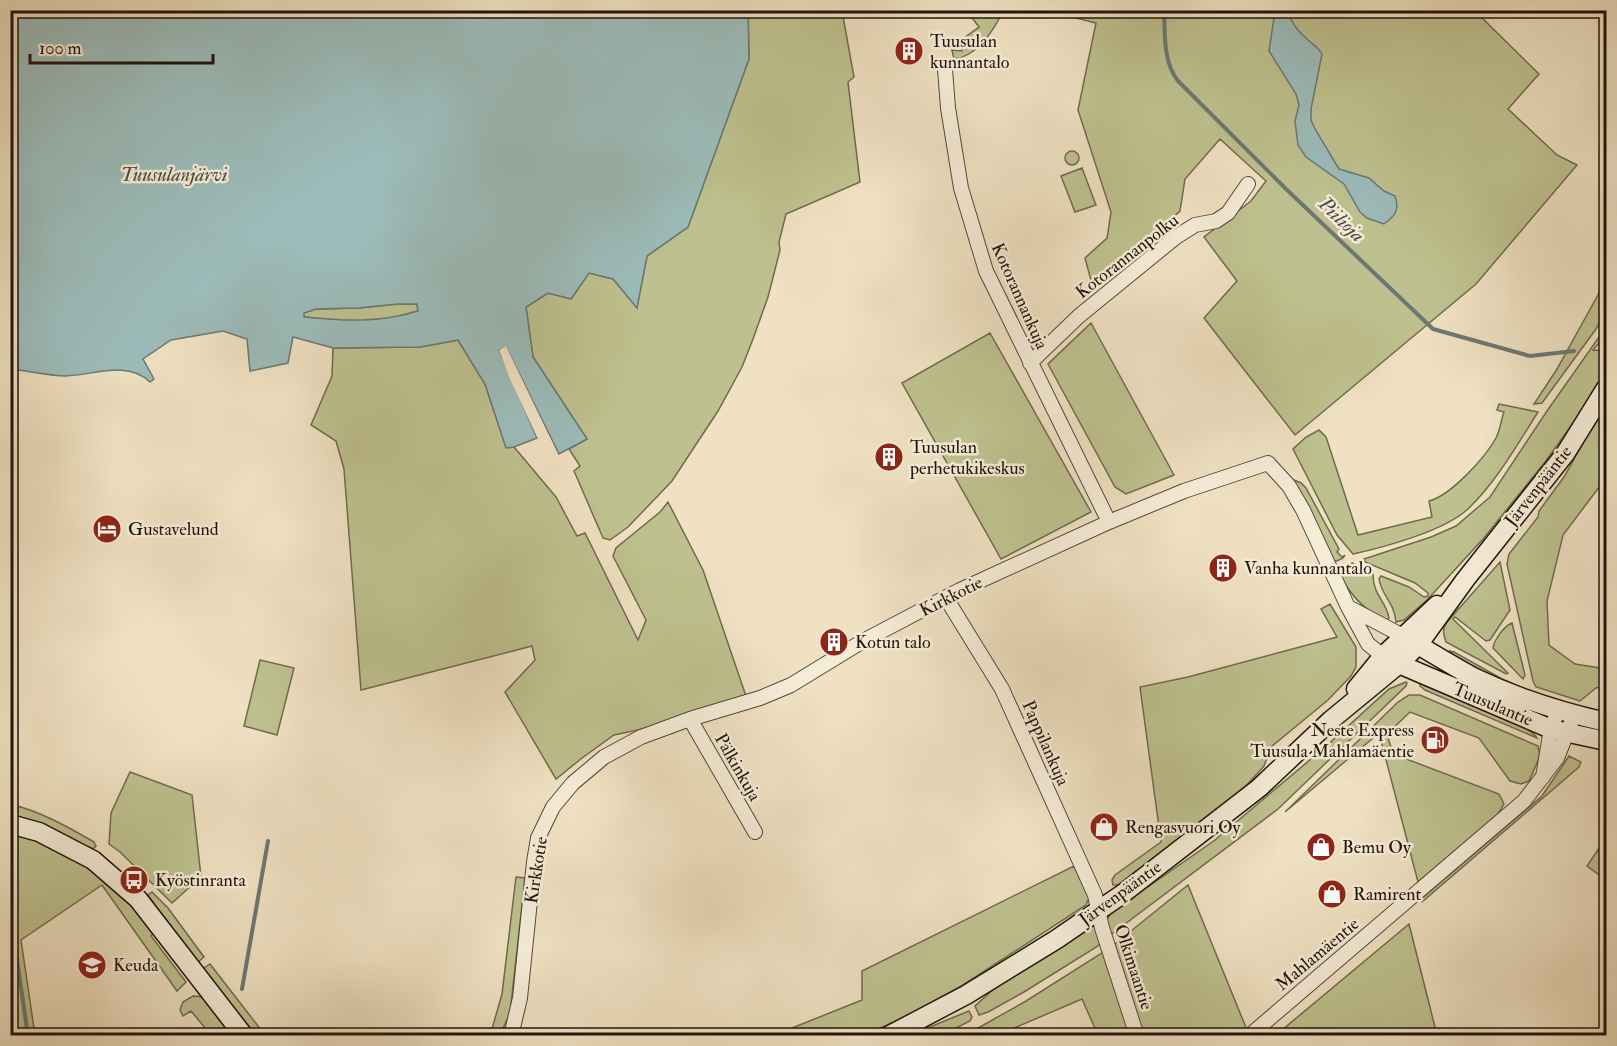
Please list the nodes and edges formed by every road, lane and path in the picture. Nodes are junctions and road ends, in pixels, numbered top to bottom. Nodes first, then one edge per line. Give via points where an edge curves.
1 (945, 69) dead end
2 (1248, 184) dead end
3 (1030, 363) junction
4 (1606, 388) edge
5 (1109, 522) junction
6 (946, 598) junction
7 (1348, 606) junction
8 (1411, 641) junction
9 (1391, 660) junction
10 (1566, 712) junction
11 (690, 719) junction
12 (1606, 722) edge
13 (1560, 731) junction
14 (1606, 741) edge
15 (10, 824) edge
16 (755, 832) dead end
17 (1099, 910) junction
18 (244, 1035) edge
19 (511, 1035) edge
20 (888, 1035) edge
21 (1137, 1035) edge
22 (1249, 1035) edge

1 - 3 street, Kotorannankuja via 961,188 971,228 986,271
2 - 3 street, Kotorannanpolku via 1228,213 1176,237 1079,316
3 - 5 street, Kotorannankuja
4 - 8 main road, Järvenpääntie via 1565,454
5 - 6 street, Kirkkotie
5 - 7 street, Kirkkotie via 1268,463 1289,486 1303,510
6 - 11 street, Kirkkotie via 863,641 791,685
6 - 17 street, Pappilankuja via 1002,689
7 - 8 street
7 - 9 street, Kirkkotie via 1368,644
8 - 9 main road, Järvenpääntie
8 - 10 main road, Tuusulantie via 1477,678
9 - 13 main road, Tuusulantie
9 - 17 main road, Järvenpääntie via 1259,788
10 - 12 main road, Tuusulantie
10 - 13 street, Mahlamäentie
11 - 16 street, Pälkinkuja
11 - 19 street, Kirkkotie via 641,737 604,757 573,783 553,807 538,838 520,998
13 - 14 main road, Tuusulantie
13 - 22 street, Mahlamäentie via 1543,779 1524,801
15 - 18 main road via 39,832 93,860 138,899
17 - 20 main road, Järvenpääntie via 966,995
17 - 21 street, Olkimaantie

